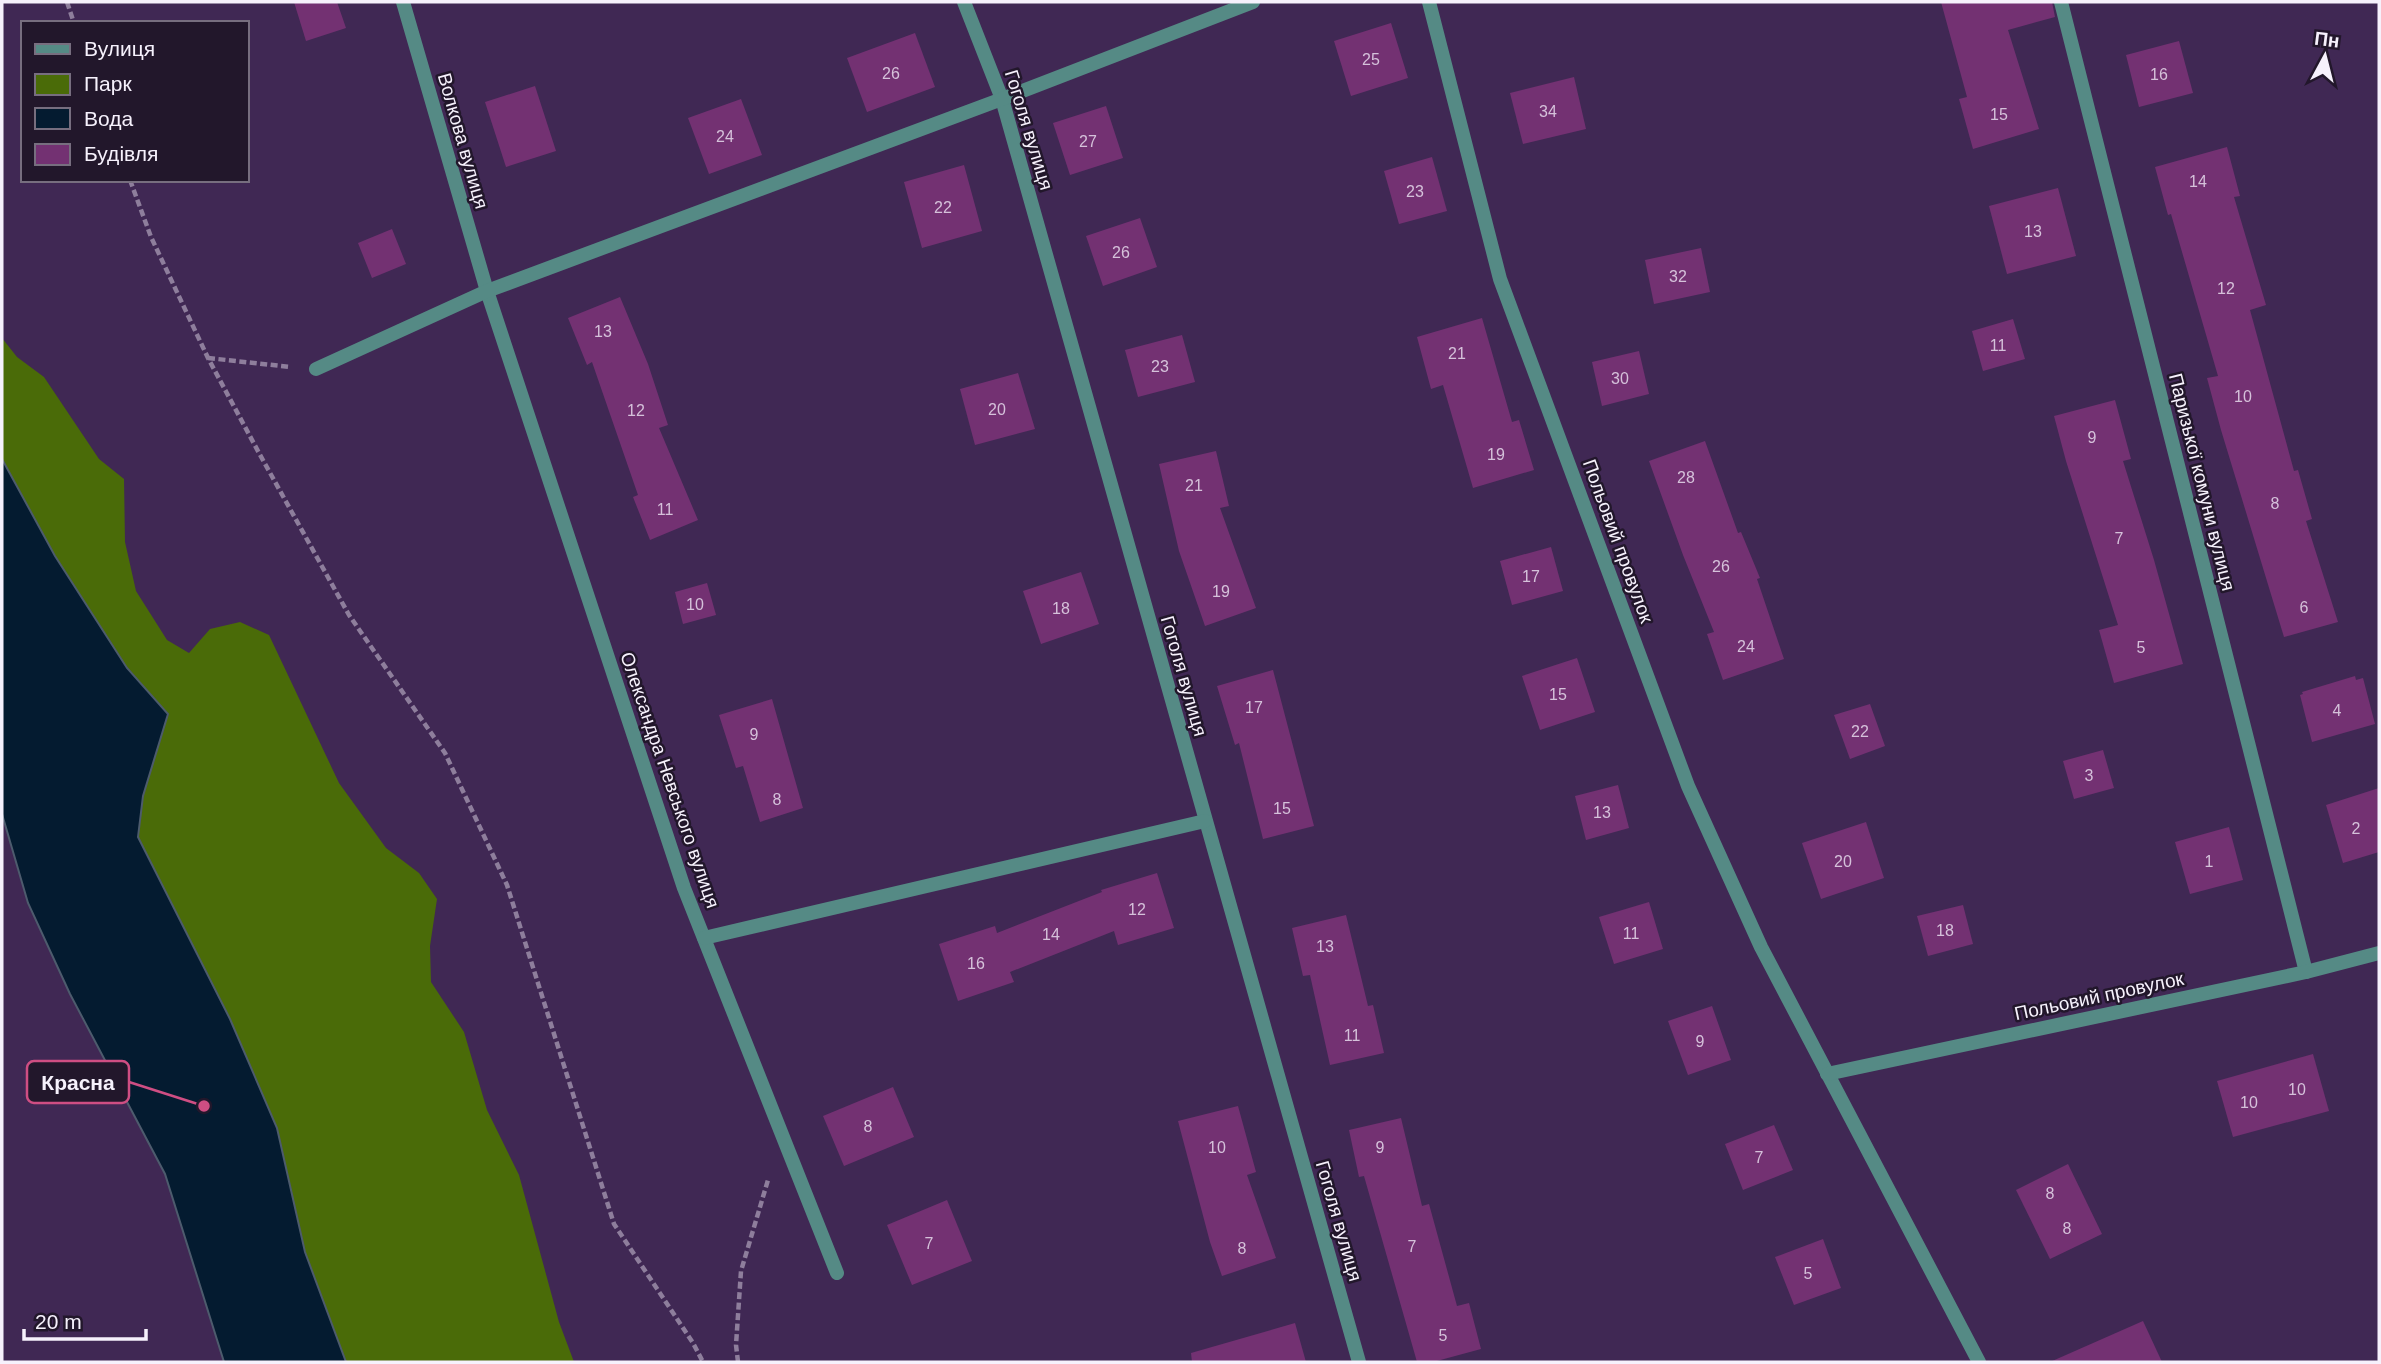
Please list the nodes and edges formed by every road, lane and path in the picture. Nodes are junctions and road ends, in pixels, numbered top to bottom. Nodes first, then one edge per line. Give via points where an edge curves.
1 (67, 2) edge
2 (403, 2) edge
3 (964, 2) edge
4 (1253, 2) edge
5 (1429, 2) edge
6 (2062, 2) edge
7 (73, 21) edge
8 (1002, 99) junction
9 (131, 182) edge
10 (487, 291) junction
11 (208, 358) junction
12 (316, 369) joint
13 (1205, 821) junction
14 (704, 938) junction
15 (2379, 953) edge
16 (2306, 972) junction
17 (1827, 1074) junction
18 (769, 1175) dead end
19 (836, 1273) dead end
20 (703, 1362) edge
21 (738, 1362) edge
22 (1359, 1362) edge
23 (1979, 1362) edge

1 - 7 path
2 - 10 street, Волкова вулиця
3 - 8 street, Гоголя вулиця
4 - 8 street
5 - 17 street, Польовий провулок via 1500,279 1688,786 1760,947
6 - 16 street, Паризької комуни вулиця
8 - 10 street
8 - 13 street, Гоголя вулиця
9 - 11 path via 151,237
10 - 12 street
10 - 14 street, Олександра Невського вулиця
11 - 12 path
11 - 20 path via 349,615 445,753 507,886 614,1224
13 - 14 street
13 - 22 street, Гоголя вулиця
14 - 19 street, Олександра Невського вулиця
15 - 16 street, Польовий провулок
16 - 17 street, Польовий провулок
17 - 23 street, Польовий провулок
18 - 21 path via 741,1271

